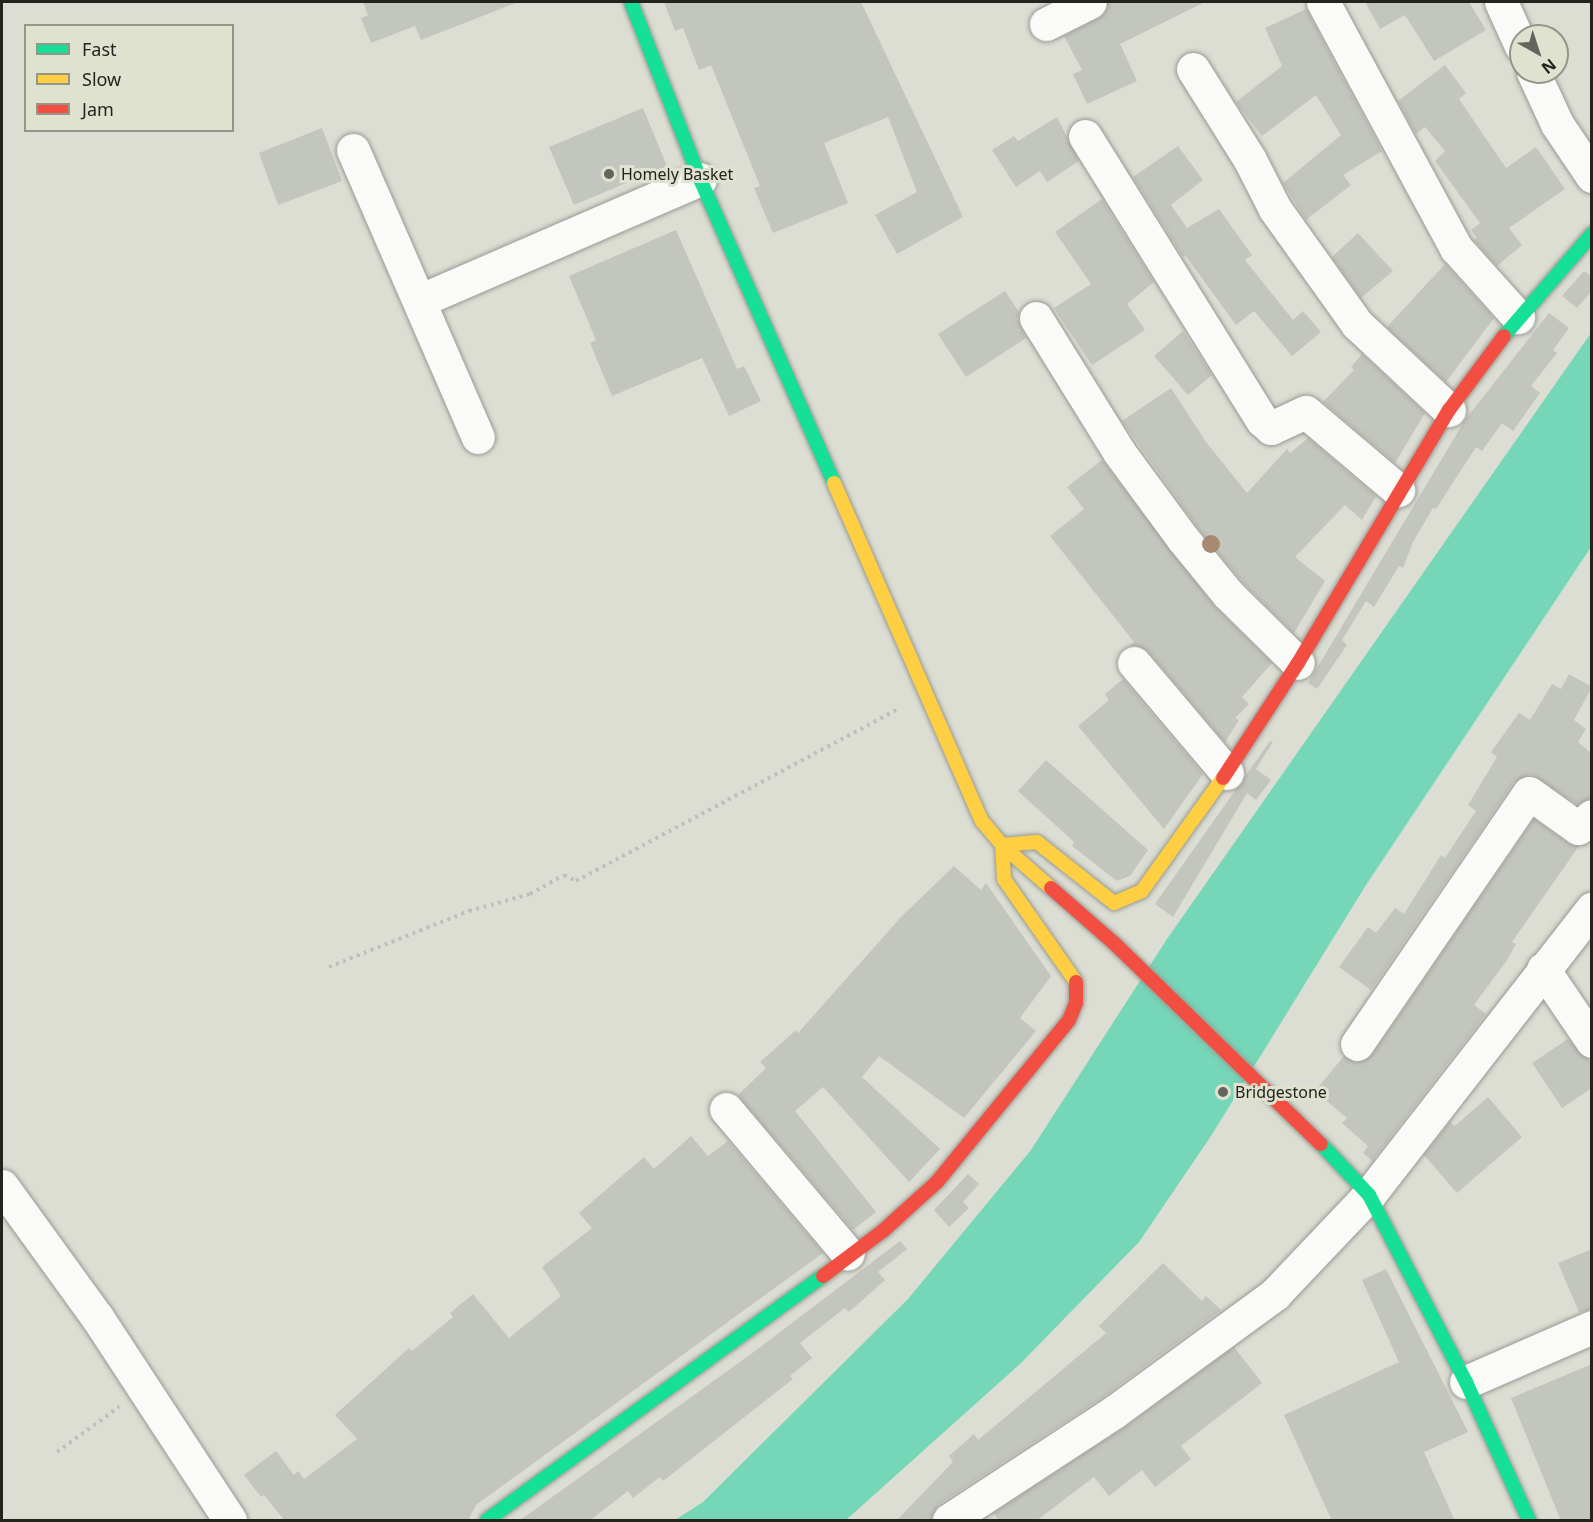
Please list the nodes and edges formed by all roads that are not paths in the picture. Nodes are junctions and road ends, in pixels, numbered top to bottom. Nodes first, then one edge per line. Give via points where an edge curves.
1 (631, 2) edge
2 (1090, 2) edge
3 (1323, 2) edge
4 (1501, 2) edge
5 (1046, 24) dead end
6 (1511, 24) edge
7 (1193, 69) dead end
8 (1539, 84) edge
9 (1085, 136) dead end
10 (353, 150) dead end
11 (1592, 176) edge
12 (700, 179) junction
13 (1592, 234) edge
14 (421, 300) junction
15 (1518, 316) junction
16 (1036, 318) dead end
17 (1449, 410) junction
18 (478, 437) dead end
19 (1398, 490) junction
20 (1134, 663) dead end
21 (1298, 663) junction
22 (1227, 773) junction
23 (1592, 816) edge
24 (1002, 845) junction
25 (1592, 909) edge
26 (1543, 969) junction
27 (1592, 1041) edge
28 (1357, 1044) dead end
29 (726, 1109) dead end
30 (2, 1186) edge
31 (1369, 1194) junction
32 (848, 1254) junction
33 (1592, 1327) edge
34 (1466, 1382) junction
35 (967, 1516) edge
36 (230, 1521) edge
37 (487, 1521) edge
38 (1529, 1521) edge

1 - 12 street
2 - 5 street
3 - 15 street via 1456,248
4 - 6 street
7 - 17 street via 1250,160 1275,209 1357,324
8 - 11 street via 1557,124
9 - 19 street via 1262,420 1271,428 1306,412
10 - 14 street
12 - 14 street
12 - 24 street via 982,821
13 - 15 street
14 - 18 street
15 - 17 street
16 - 21 street via 1119,452 1183,539 1228,594
17 - 19 street
19 - 21 street
20 - 22 street
21 - 22 street
22 - 24 street via 1142,891 1128,901 1114,903 1037,842
23 - 28 street via 1578,828 1529,793
24 - 31 street via 1115,944 1291,1112
24 - 32 street via 1004,879 1076,979 1076,1004 1069,1020 937,1182 884,1230
25 - 26 street
26 - 27 street
26 - 31 street
29 - 32 street
30 - 36 street
31 - 34 street
31 - 35 street via 1275,1294
32 - 37 street via 740,1339
33 - 34 street
34 - 38 street

